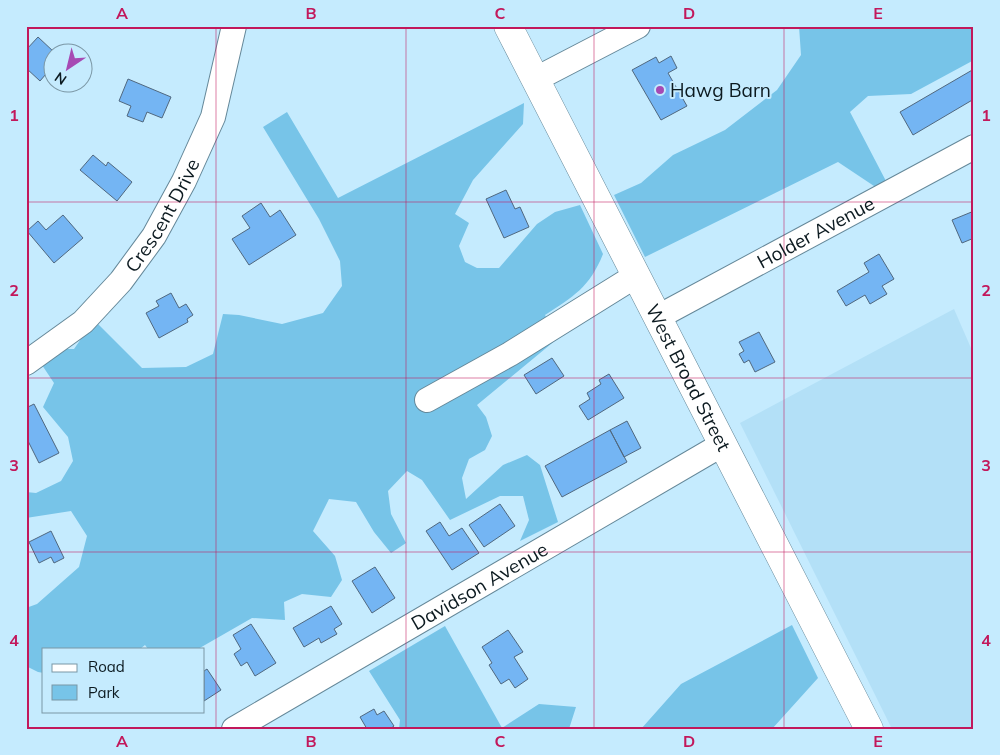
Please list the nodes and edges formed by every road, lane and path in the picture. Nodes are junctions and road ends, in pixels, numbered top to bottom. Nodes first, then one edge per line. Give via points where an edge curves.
1 (234, 26) edge
2 (508, 26) edge
3 (638, 26) edge
4 (536, 79) junction
5 (974, 148) edge
6 (637, 275) junction
7 (658, 317) junction
8 (26, 363) edge
9 (428, 400) dead end
10 (723, 444) junction
11 (234, 729) edge
12 (869, 729) edge

1 - 8 street, Crescent Drive via 213,117 184,182 154,236 121,281 83,322
2 - 4 main road, West Broad Street
3 - 4 street
4 - 6 main road, West Broad Street
5 - 7 street, Holder Avenue
6 - 7 main road, West Broad Street
6 - 9 street via 510,354
7 - 10 main road, West Broad Street
10 - 11 street, Davidson Avenue
10 - 12 main road, West Broad Street

